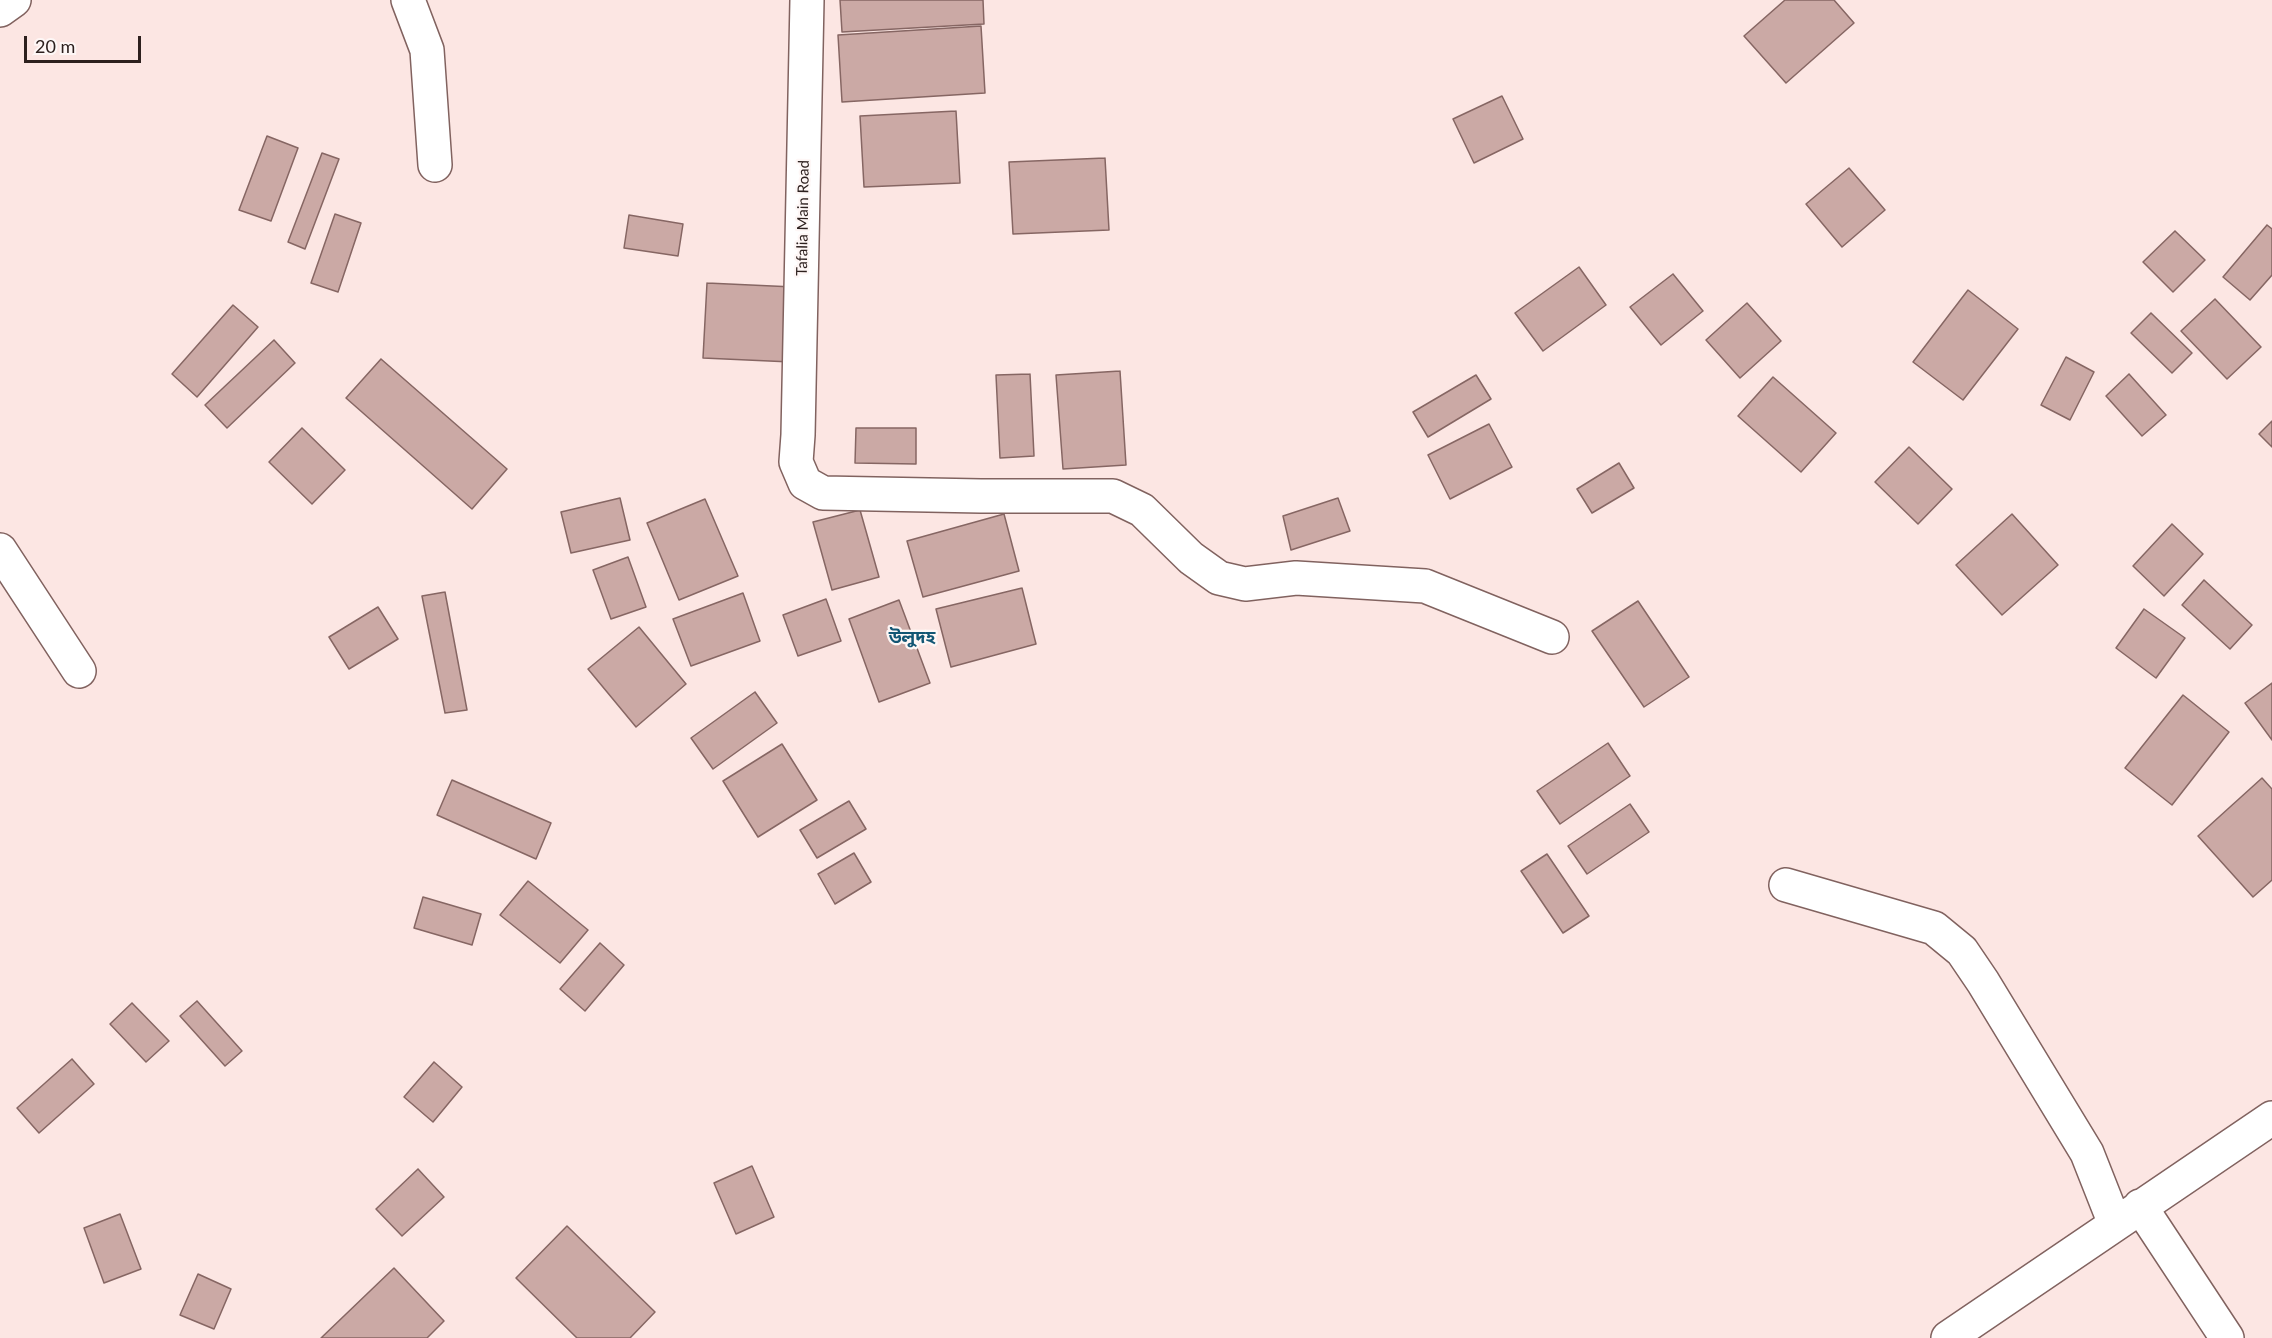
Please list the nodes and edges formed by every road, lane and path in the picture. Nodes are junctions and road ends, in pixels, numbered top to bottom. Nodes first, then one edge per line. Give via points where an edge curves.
1 (14, 0) edge
2 (408, 0) edge
3 (807, 0) edge
4 (0, 10) edge
5 (435, 165) dead end
6 (0, 550) edge
7 (1552, 637) dead end
8 (79, 671) dead end
9 (1786, 885) dead end
10 (2272, 1118) edge
11 (2128, 1215) junction
12 (1948, 1338) edge
13 (2227, 1338) edge

1 - 4 street
2 - 5 street via 426,50
3 - 7 street, Tafalia Main Road via 796,462 805,483 823,494 1113,496 1142,510 1191,558 1219,578 1245,584 1296,578 1425,586
6 - 8 street
9 - 11 street via 1934,928 1962,951
10 - 11 street
11 - 12 street
11 - 13 street

